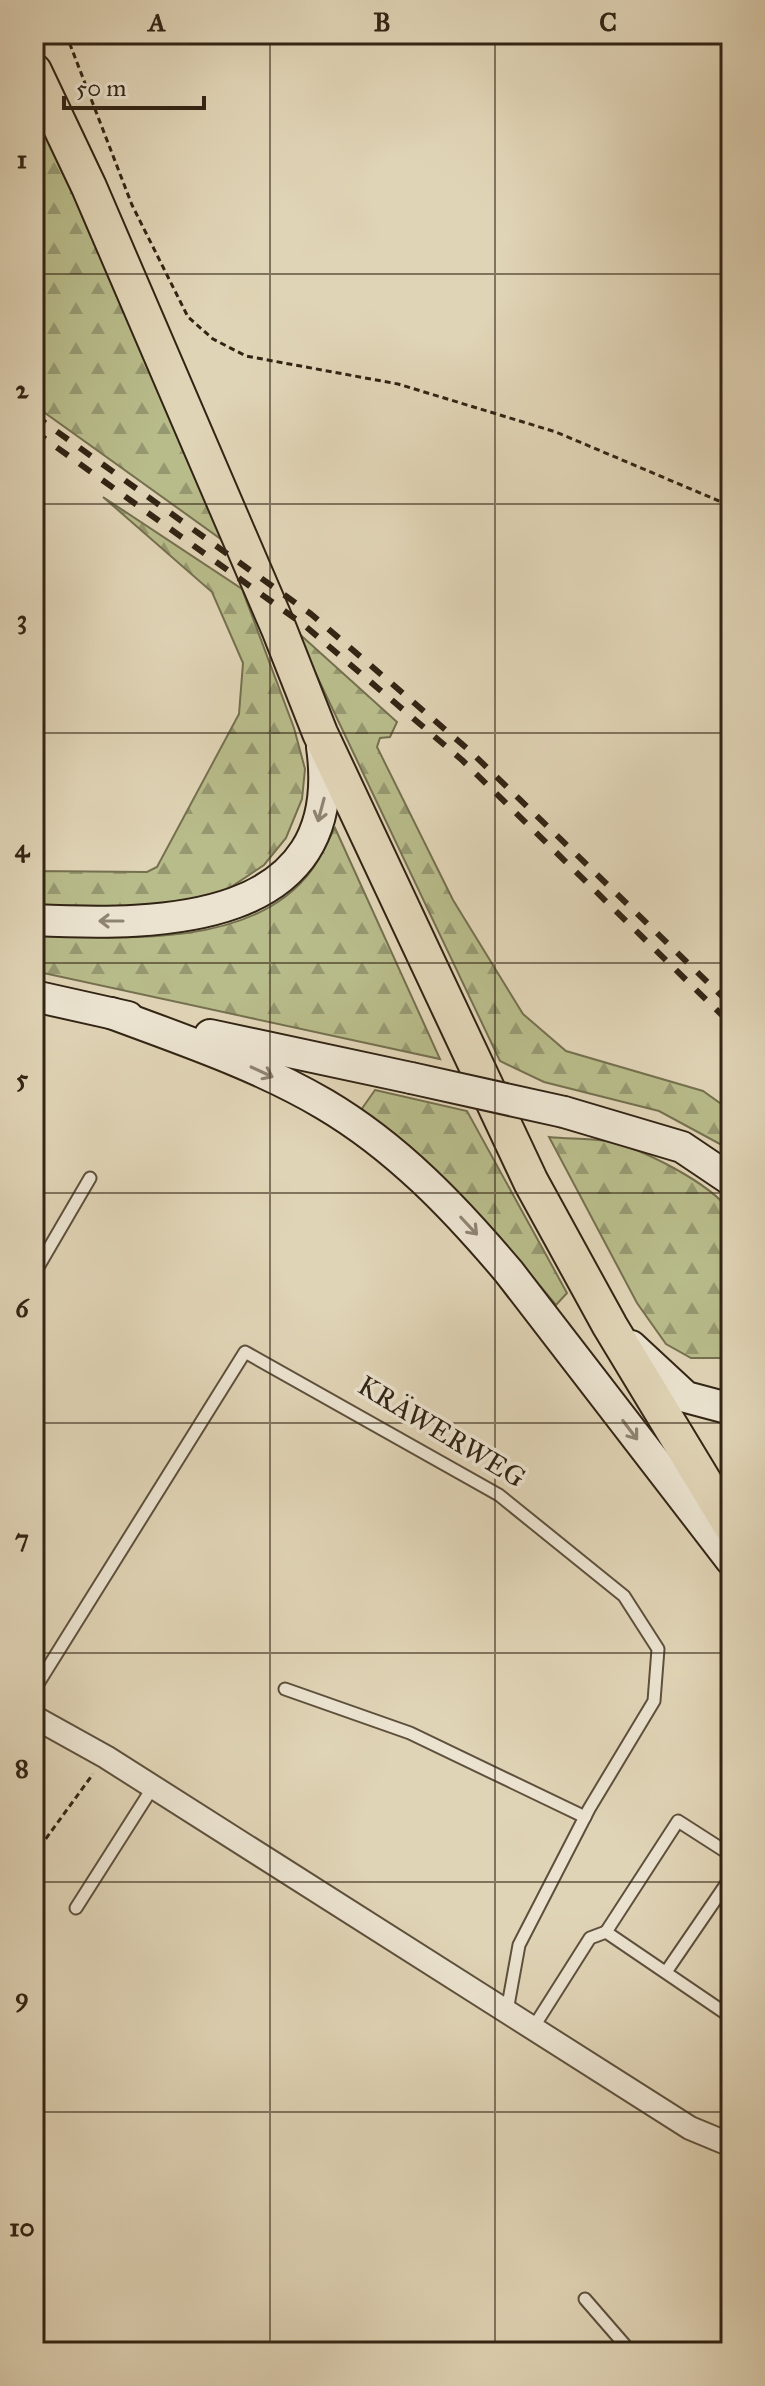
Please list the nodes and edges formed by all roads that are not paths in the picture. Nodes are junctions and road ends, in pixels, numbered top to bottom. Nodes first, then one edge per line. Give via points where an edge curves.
1 (34, 71) edge
2 (320, 733) junction
3 (34, 920) edge
4 (34, 996) edge
5 (111, 1013) junction
6 (90, 1178) dead end
7 (731, 1180) edge
8 (34, 1274) edge
9 (610, 1326) junction
10 (731, 1409) edge
11 (731, 1526) edge
12 (731, 1560) edge
13 (285, 1689) dead end
14 (34, 1690) edge
15 (34, 1717) edge
16 (153, 1787) junction
17 (585, 1817) junction
18 (731, 1855) edge
19 (731, 1877) edge
20 (76, 1908) dead end
21 (606, 1932) junction
22 (666, 1972) junction
23 (507, 2011) junction
24 (731, 2017) edge
25 (533, 2028) junction
26 (731, 2145) edge
27 (585, 2299) dead end
28 (631, 2352) edge

1 - 2 main road via 89,187
2 -> 3 main road via 326,779 318,824 295,863 262,891 226,908 177,918
2 - 9 main road via 531,1182
4 - 5 main road
5 - 7 main road, bridge via 564,1112 682,1147
5 -> 12 main road via 282,1081 326,1105 400,1159 509,1272
6 - 8 lane
9 - 10 main road via 675,1390 700,1404
9 - 11 main road
13 - 17 lane via 410,1733
14 - 17 lane, KRÄWERWEG via 245,1352 499,1495 624,1596 658,1649 654,1701
15 - 16 street
16 - 20 lane
16 - 23 street
17 - 23 lane, KRÄWERWEG via 519,1945
18 - 21 lane via 678,1821
19 - 22 lane
21 - 22 lane
21 - 25 lane via 590,1938
22 - 24 lane
23 - 25 street
25 - 26 street via 690,2128
27 - 28 lane

